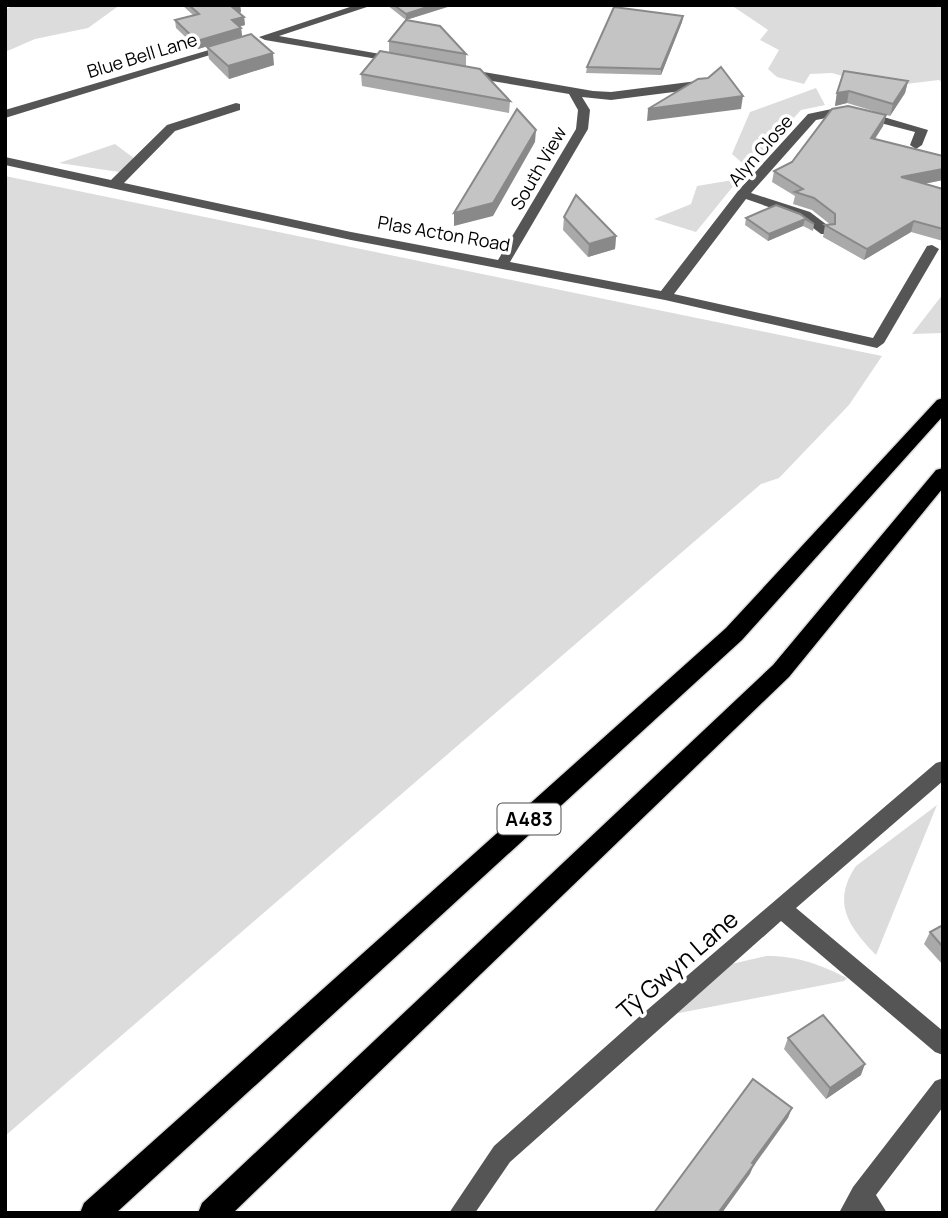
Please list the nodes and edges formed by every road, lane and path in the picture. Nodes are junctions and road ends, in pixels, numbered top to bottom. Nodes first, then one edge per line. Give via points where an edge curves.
1 (368, 5) edge
2 (265, 37) junction
3 (252, 41) edge
4 (239, 44) edge
5 (413, 64) edge
6 (453, 71) edge
7 (705, 84) edge
8 (574, 93) junction
9 (236, 107) dead end
10 (6, 114) edge
11 (916, 145) dead end
12 (5, 161) edge
13 (114, 185) junction
14 (743, 194) junction
15 (826, 231) edge
16 (932, 250) dead end
17 (503, 263) junction
18 (665, 296) junction
19 (943, 404) edge
20 (943, 475) edge
21 (943, 769) edge
22 (781, 908) junction
23 (943, 1045) edge
24 (943, 1089) edge
25 (862, 1207) edge
26 (93, 1213) edge
27 (212, 1213) edge
28 (461, 1213) edge

1 - 2 street
2 - 3 street
2 - 5 street
4 - 10 street, Blue Bell Lane
6 - 8 street
7 - 8 street via 611,96
8 - 17 street, South View via 584,110 582,129
9 - 13 street via 171,128
11 - 14 street, Alyn Close via 926,125 846,110 812,117
12 - 13 street, Plas Acton Road
13 - 17 street, Plas Acton Road
14 - 15 street via 805,215
14 - 18 street, Alyn Close
16 - 18 street, Plas Acton Road via 877,343
17 - 18 street, Plas Acton Road
19 - 26 highway, A483 via 734,634
20 - 27 highway via 781,671
21 - 22 street, Tŷ Gwyn Lane
22 - 23 street
22 - 28 street, Tŷ Gwyn Lane via 502,1154
24 - 25 street

